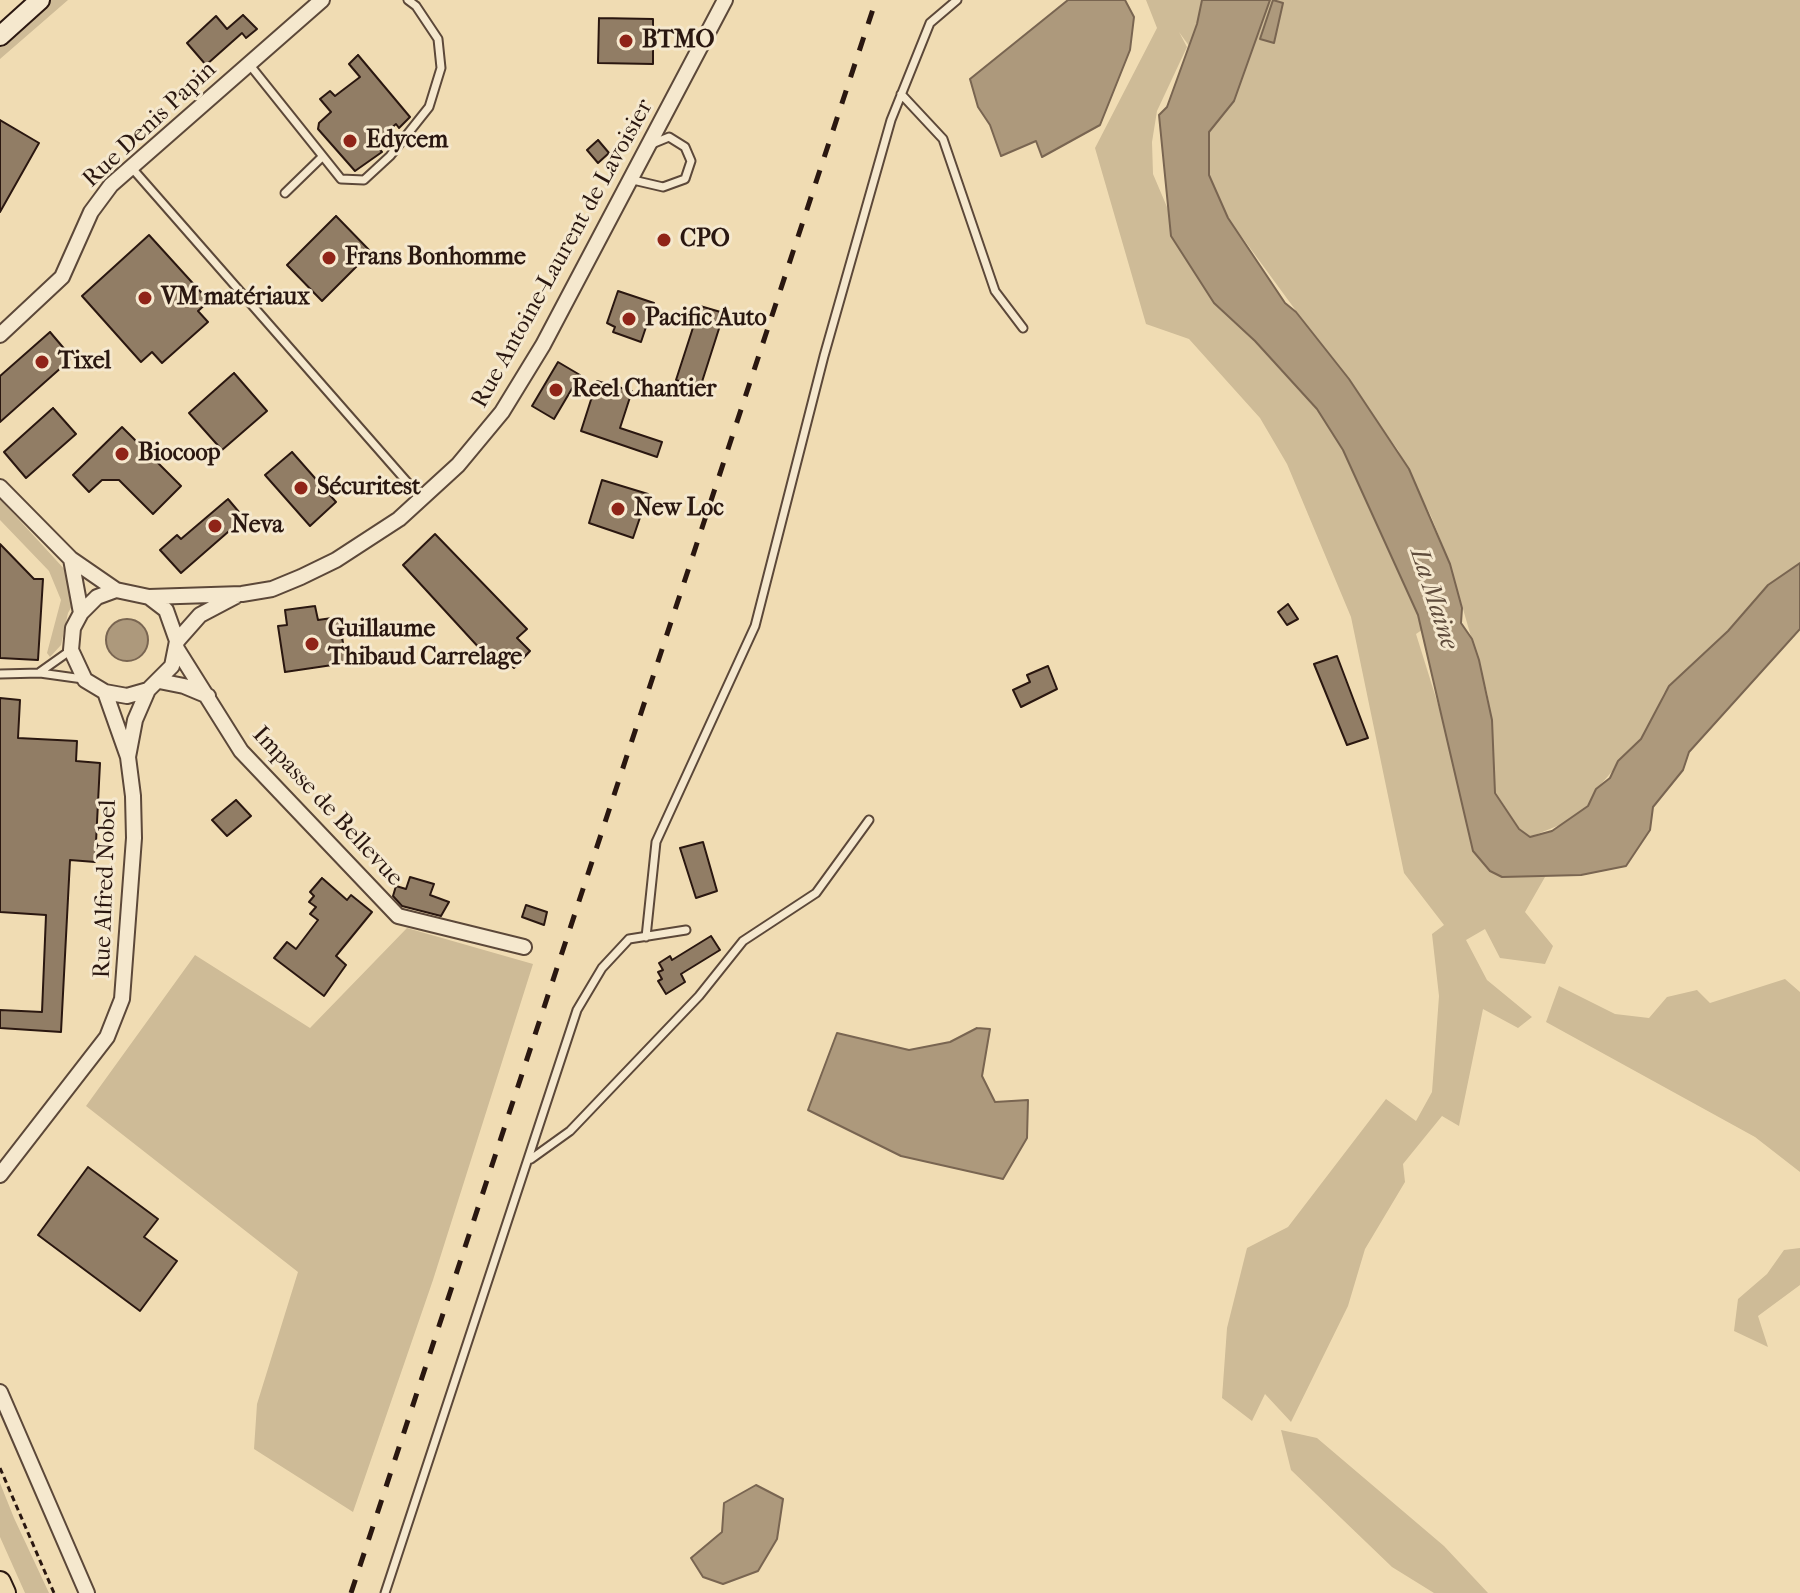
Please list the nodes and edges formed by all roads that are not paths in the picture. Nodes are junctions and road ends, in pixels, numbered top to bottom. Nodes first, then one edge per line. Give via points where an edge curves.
1 (40, 0) edge
2 (322, 0) edge
3 (408, 0) edge
4 (725, 0) edge
5 (957, 0) edge
6 (0, 36) edge
7 (249, 64) junction
8 (901, 94) junction
9 (652, 144) junction
10 (322, 157) junction
11 (131, 167) junction
12 (633, 180) junction
13 (285, 193) dead end
14 (1023, 328) dead end
15 (0, 335) edge
16 (0, 487) edge
17 (423, 500) junction
18 (71, 559) junction
19 (116, 590) junction
20 (242, 594) junction
21 (149, 597) junction
22 (81, 613) junction
23 (177, 645) junction
24 (71, 650) junction
25 (40, 673) junction
26 (0, 674) edge
27 (85, 680) junction
28 (153, 686) junction
29 (105, 692) junction
30 (210, 696) junction
31 (128, 757) junction
32 (869, 820) dead end
33 (686, 930) dead end
34 (646, 937) junction
35 (524, 947) dead end
36 (529, 1160) junction
37 (0, 1175) edge
38 (0, 1392) edge
39 (0, 1582) edge
40 (5, 1593) edge
41 (87, 1593) edge
42 (385, 1593) edge

1 - 6 main road
2 - 7 street, Rue Denis Papin
3 - 10 lane via 438,39 441,68 429,107 364,180 341,179
4 - 9 street, Rue Antoine-Laurent de Lavoisier
5 - 8 lane via 930,23
7 - 10 lane
7 - 11 street, Rue Denis Papin
8 - 14 lane via 943,139 995,291
8 - 34 lane via 824,356 755,626 656,842
9 - 12 street, Rue Antoine-Laurent de Lavoisier
9 - 12 lane via 669,137 685,147 691,161 685,179 663,187
10 - 13 lane
11 - 15 street, Rue Denis Papin via 98,200 62,277
11 - 17 lane
12 - 17 street, Rue Antoine-Laurent de Lavoisier via 502,412
16 - 18 street
17 - 20 street, Rue Antoine-Laurent de Lavoisier via 336,560 272,589
18 - 19 street
18 - 22 street
19 - 21 street
19 - 22 street via 97,597
20 - 21 street, Rue Antoine-Laurent de Lavoisier
20 - 23 street, Rue Antoine-Laurent de Lavoisier via 200,615
21 - 23 street via 166,610
22 - 24 street
23 - 28 street via 172,666
23 - 30 street, Impasse de Bellevue via 190,673
24 - 25 lane
24 - 27 street
25 - 26 lane
25 - 27 lane
27 - 29 street
28 - 29 street via 127,696
28 - 30 street via 184,686
28 - 31 street via 135,720
29 - 31 street
30 - 35 street, Impasse de Bellevue via 241,751 398,916
31 - 37 street, Rue Alfred Nobel via 134,838 122,999 107,1037
32 - 36 lane via 816,893 743,941 699,996 570,1131
33 - 34 lane
34 - 36 lane via 629,939 602,968 577,1010
36 - 42 lane
38 - 41 street
39 - 40 main road

